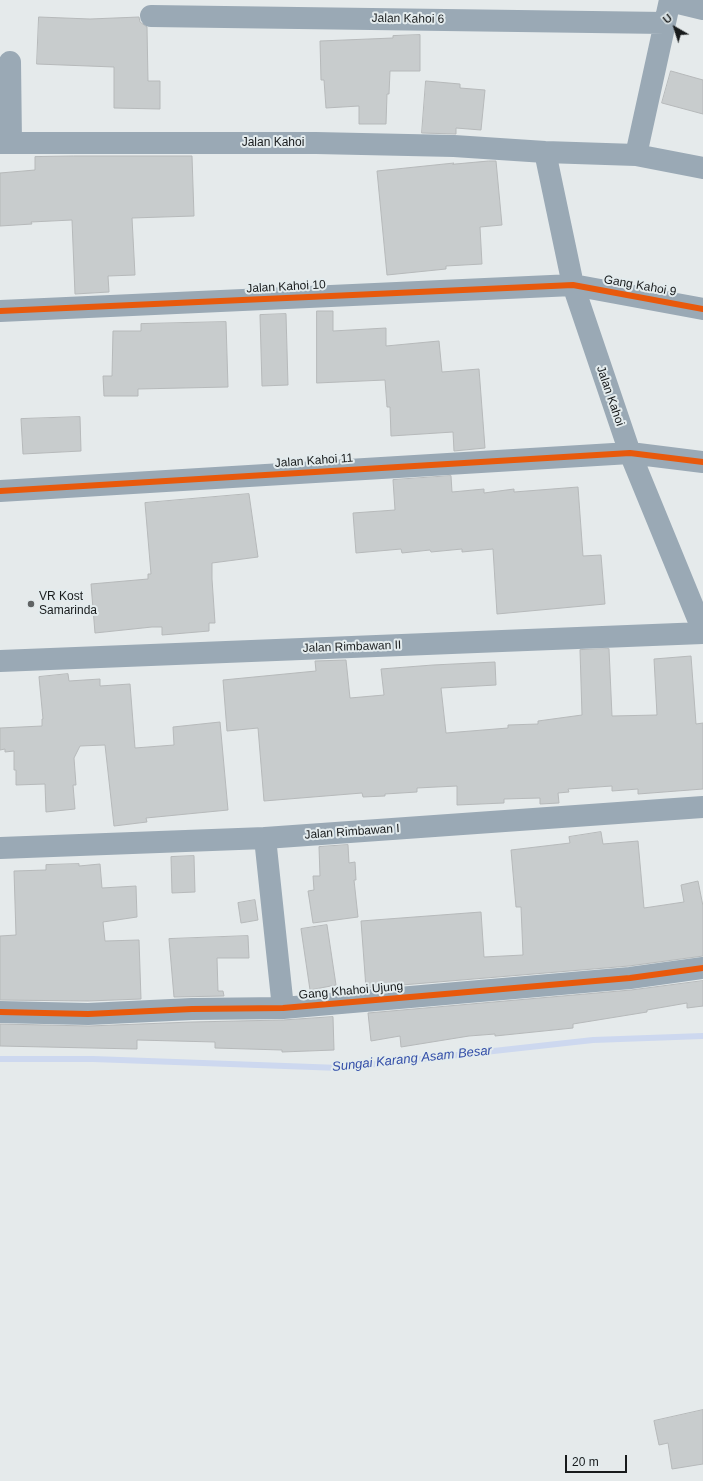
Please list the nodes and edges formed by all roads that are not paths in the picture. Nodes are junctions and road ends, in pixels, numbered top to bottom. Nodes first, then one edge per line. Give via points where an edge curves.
1 (670, 0) edge
2 (703, 9) edge
3 (151, 16) dead end
4 (665, 23) junction
5 (10, 62) dead end
6 (5, 143) edge
7 (545, 152) junction
8 (636, 155) junction
9 (703, 168) edge
10 (573, 285) junction
11 (703, 309) edge
12 (0, 311) edge
13 (630, 453) junction
14 (703, 462) edge
15 (0, 492) edge
16 (703, 632) edge
17 (0, 661) edge
18 (703, 807) edge
19 (265, 838) junction
20 (0, 848) edge
21 (703, 968) edge
22 (283, 1008) junction
23 (0, 1012) edge

1 - 2 street
1 - 4 street
3 - 4 street, Jalan Kahoi 6
4 - 8 street
5 - 6 street
6 - 7 street, Jalan Kahoi via 324,143 454,146
7 - 8 street, Jalan Kahoi
7 - 10 street, Jalan Kahoi
8 - 9 street, Jalan Kahoi
10 - 11 street, Gang Kahoi 9
10 - 12 street, Jalan Kahoi 10
10 - 13 street, Jalan Kahoi
13 - 14 street, Jalan Kahoi 11
13 - 15 street, Jalan Kahoi 11
13 - 16 street, Jalan Kahoi
16 - 17 street, Jalan Rimbawan II
18 - 19 street, Jalan Rimbawan I
19 - 20 street, Jalan Rimbawan I
19 - 22 street
21 - 22 street, Gang Khahoi Ujung via 630,978
22 - 23 street, Gang Khahoi Ujung via 88,1014

